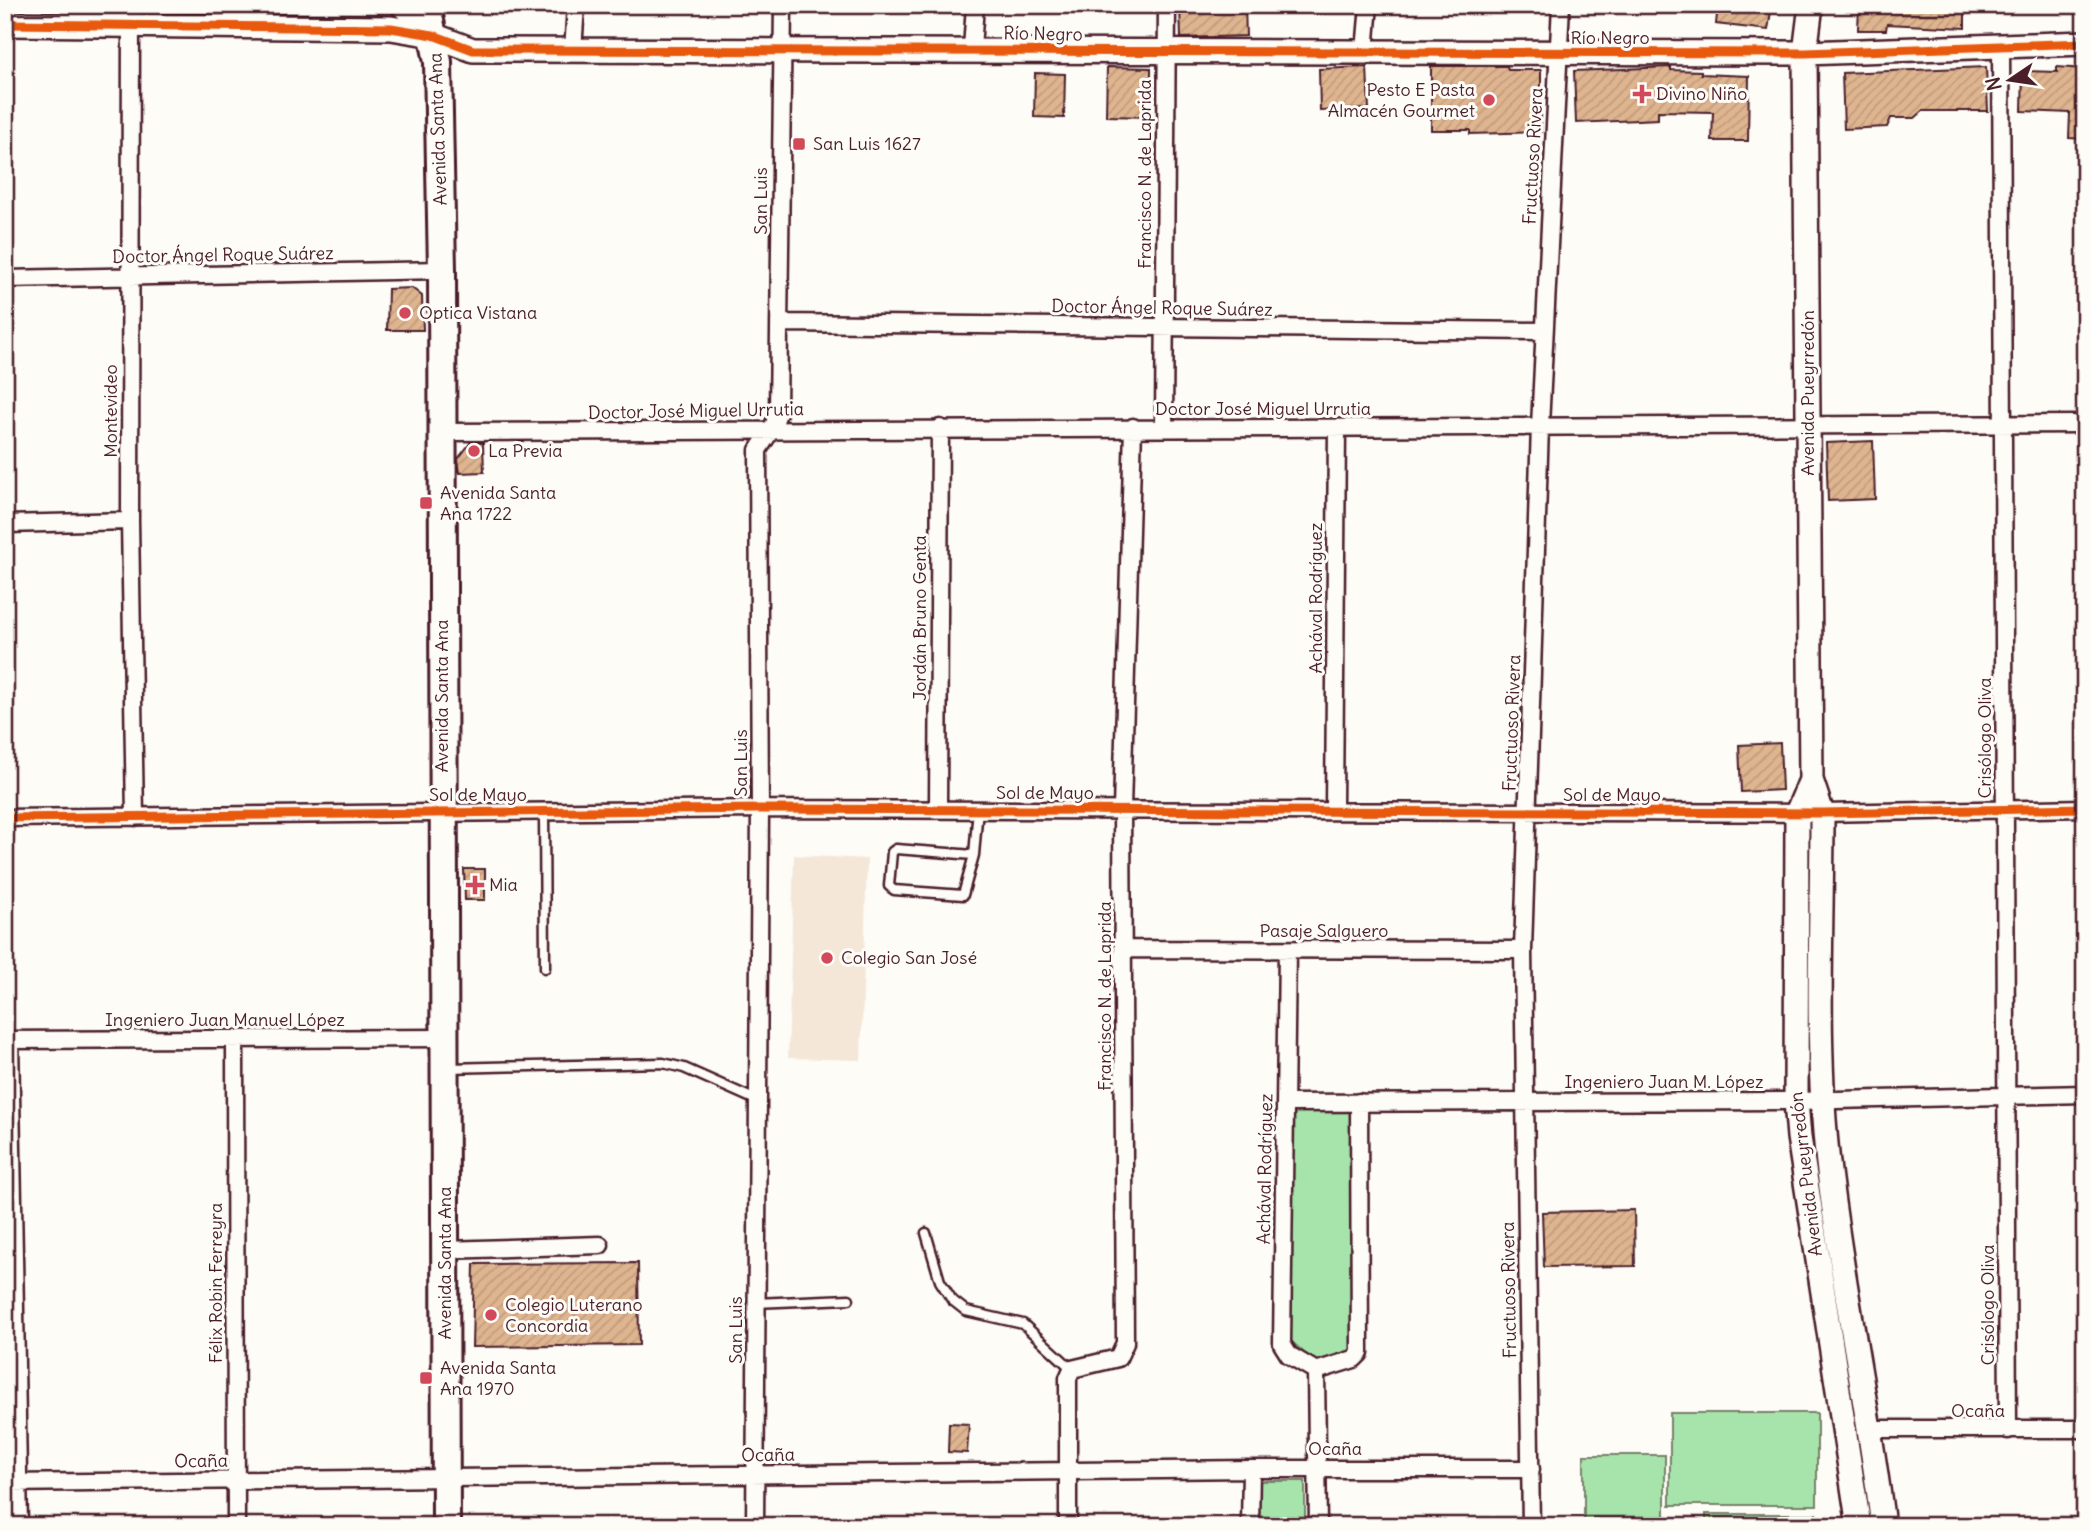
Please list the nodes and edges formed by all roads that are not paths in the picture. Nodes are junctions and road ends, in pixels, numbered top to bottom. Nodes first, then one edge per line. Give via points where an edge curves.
1 (405, 5) edge
2 (427, 5) edge
3 (576, 5) edge
4 (783, 5) edge
5 (975, 5) edge
6 (1167, 5) edge
7 (1369, 5) edge
8 (1561, 5) edge
9 (1811, 5) edge
10 (130, 16) edge
11 (5, 24) edge
12 (433, 35) junction
13 (2085, 43) edge
14 (2001, 47) junction
15 (972, 49) junction
16 (573, 51) junction
17 (780, 51) junction
18 (1164, 51) junction
19 (1365, 51) junction
20 (1805, 53) junction
21 (1557, 54) junction
22 (442, 270) junction
23 (130, 277) junction
24 (5, 278) edge
25 (779, 323) junction
26 (1164, 327) junction
27 (1544, 331) junction
28 (2085, 424) edge
29 (2002, 425) junction
30 (1540, 426) junction
31 (1133, 427) junction
32 (1808, 427) junction
33 (940, 428) junction
34 (1164, 428) junction
35 (772, 429) junction
36 (1337, 429) junction
37 (442, 432) junction
38 (130, 522) junction
39 (5, 524) edge
40 (1811, 780) junction
41 (937, 808) junction
42 (978, 808) junction
43 (2085, 808) edge
44 (760, 809) junction
45 (1122, 809) junction
46 (2005, 809) junction
47 (544, 810) junction
48 (1334, 810) junction
49 (1528, 810) junction
50 (443, 811) junction
51 (1797, 813) junction
52 (1822, 813) junction
53 (135, 817) junction
54 (5, 818) edge
55 (974, 855) junction
56 (1124, 949) junction
57 (1287, 950) junction
58 (1523, 950) junction
59 (545, 968) dead end
60 (445, 1038) junction
61 (8, 1040) edge
62 (235, 1041) junction
63 (445, 1068) junction
64 (2006, 1094) junction
65 (2085, 1094) edge
66 (756, 1100) junction
67 (1526, 1100) junction
68 (1823, 1100) junction
69 (1796, 1101) junction
70 (1359, 1102) junction
71 (1286, 1103) junction
72 (926, 1233) dead end
73 (600, 1245) dead end
74 (445, 1250) junction
75 (849, 1300) dead end
76 (755, 1303) junction
77 (1072, 1369) junction
78 (1316, 1371) junction
79 (1871, 1429) junction
80 (2085, 1429) edge
81 (2008, 1430) junction
82 (1318, 1468) junction
83 (1251, 1469) junction
84 (1531, 1469) junction
85 (1068, 1472) junction
86 (754, 1475) junction
87 (445, 1478) junction
88 (236, 1480) junction
89 (12, 1483) edge
90 (19, 1526) edge
91 (236, 1526) edge
92 (446, 1526) edge
93 (755, 1526) edge
94 (1068, 1526) edge
95 (1250, 1526) edge
96 (1318, 1526) edge
97 (1531, 1526) edge
98 (1859, 1526) edge
99 (1883, 1526) edge

1 - 12 main road
2 - 12 main road, Avenida Santa Ana
3 - 16 street
4 - 17 street, San Luis
5 - 15 street
6 - 18 street, Francisco N. de Laprida
7 - 19 street
8 - 21 street, Fructuoso Rivera
9 - 20 main road, Avenida Pueyrredón
10 - 11 main road, Río Negro
10 - 12 main road, Río Negro via 391,27
10 - 23 street, Montevideo
12 - 16 main road, Río Negro via 473,50
12 - 22 main road, Avenida Santa Ana via 438,61
13 - 14 main road, Río Negro
14 - 20 main road, Río Negro
14 - 29 street, Crisólogo Oliva
15 - 17 main road, Río Negro
15 - 18 main road, Río Negro
16 - 17 main road, Río Negro
17 - 25 street, San Luis
18 - 19 main road, Río Negro
18 - 26 street, Francisco N. de Laprida
19 - 21 main road, Río Negro
20 - 21 main road, Río Negro
20 - 32 main road, Avenida Pueyrredón
21 - 27 street, Fructuoso Rivera
22 - 23 street, Doctor Ángel Roque Suárez
22 - 37 main road, Avenida Santa Ana
23 - 24 street, Doctor Ángel Roque Suárez
23 - 38 street, Montevideo
25 - 26 street, Doctor Ángel Roque Suárez
25 - 35 street, San Luis via 778,413
26 - 27 street, Doctor Ángel Roque Suárez
26 - 34 street, Francisco N. de Laprida
27 - 30 street, Fructuoso Rivera
28 - 29 street, Doctor José Miguel Urrutia
29 - 32 street, Doctor José Miguel Urrutia
29 - 46 street, Crisólogo Oliva
30 - 32 street, Doctor José Miguel Urrutia
30 - 36 street, Doctor José Miguel Urrutia
30 - 49 street, Fructuoso Rivera
31 - 33 street, Doctor José Miguel Urrutia
31 - 34 street, Doctor José Miguel Urrutia
31 - 45 street, Francisco N. de Laprida
32 - 40 main road, Avenida Pueyrredón
33 - 35 street, Doctor José Miguel Urrutia
33 - 41 street, Jordán Bruno Genta
34 - 36 street, Doctor José Miguel Urrutia
35 - 37 street, Doctor José Miguel Urrutia
35 - 44 street, San Luis via 758,450
36 - 48 street, Achával Rodríguez
37 - 50 main road, Avenida Santa Ana
38 - 39 street
38 - 53 street, Montevideo
40 - 51 main road, Avenida Pueyrredón
40 - 52 main road, Avenida Pueyrredón
41 - 42 street, Sol de Mayo
41 - 44 street, Sol de Mayo
42 - 45 street, Sol de Mayo
42 - 55 lane
43 - 46 street, Sol de Mayo
44 - 47 street, Sol de Mayo
44 - 66 street, San Luis
45 - 48 street, Sol de Mayo
45 - 56 street, Francisco N. de Laprida
46 - 52 street, Sol de Mayo
46 - 64 street, Crisólogo Oliva
47 - 50 street, Sol de Mayo
47 - 59 lane
48 - 49 street, Sol de Mayo
49 - 51 street, Sol de Mayo
49 - 58 street, Fructuoso Rivera
50 - 53 street, Sol de Mayo
50 - 60 main road, Avenida Santa Ana
51 - 52 street, Sol de Mayo
51 - 69 main road, Avenida Pueyrredón
52 - 68 main road, Avenida Pueyrredón
53 - 54 street, Sol de Mayo
55 - 55 lane via 966,890 959,897 890,886 896,849
56 - 57 street, Pasaje Salguero
56 - 77 street, Francisco N. de Laprida via 1125,1343 1118,1358
57 - 58 street, Pasaje Salguero
57 - 71 street, Achával Rodríguez
58 - 67 street, Fructuoso Rivera
60 - 62 street, Ingeniero Juan Manuel López
60 - 63 main road, Avenida Santa Ana
61 - 62 street, Ingeniero Juan Manuel López
61 - 89 street
62 - 88 street, Félix Robin Ferreyra
63 - 66 lane via 663,1063
63 - 74 main road, Avenida Santa Ana
64 - 65 street, Ingeniero Juan M. López
64 - 68 street, Ingeniero Juan M. López
64 - 81 street, Crisólogo Oliva
66 - 76 street, San Luis
67 - 69 street, Ingeniero Juan M. López
67 - 70 street, Ingeniero Juan M. López
67 - 84 street, Fructuoso Rivera
68 - 69 street, Ingeniero Juan M. López
68 - 79 main road, Avenida Pueyrredón via 1830,1177
69 - 98 main road, Avenida Pueyrredón via 1816,1266
70 - 71 street, Ingeniero Juan M. López
70 - 78 street via 1360,1353
71 - 78 street, Achával Rodríguez via 1282,1344 1289,1355
72 - 77 lane via 940,1281 952,1300 966,1311 1023,1324
73 - 74 street
74 - 87 main road, Avenida Santa Ana
75 - 76 lane
76 - 86 street, San Luis
77 - 85 street via 1068,1378
78 - 82 street
79 - 81 street, Ocaña
79 - 99 main road, Avenida Pueyrredón
80 - 81 street, Ocaña
82 - 83 street, Ocaña
82 - 84 street, Ocaña
82 - 96 street
83 - 85 street, Ocaña
83 - 95 street
84 - 97 street, Fructuoso Rivera
85 - 86 street, Ocaña
85 - 94 street
86 - 87 street, Ocaña
86 - 93 street, San Luis
87 - 88 street, Ocaña
87 - 92 main road, Avenida Santa Ana
88 - 89 street, Ocaña
88 - 91 street, Félix Robin Ferreyra
89 - 90 street

